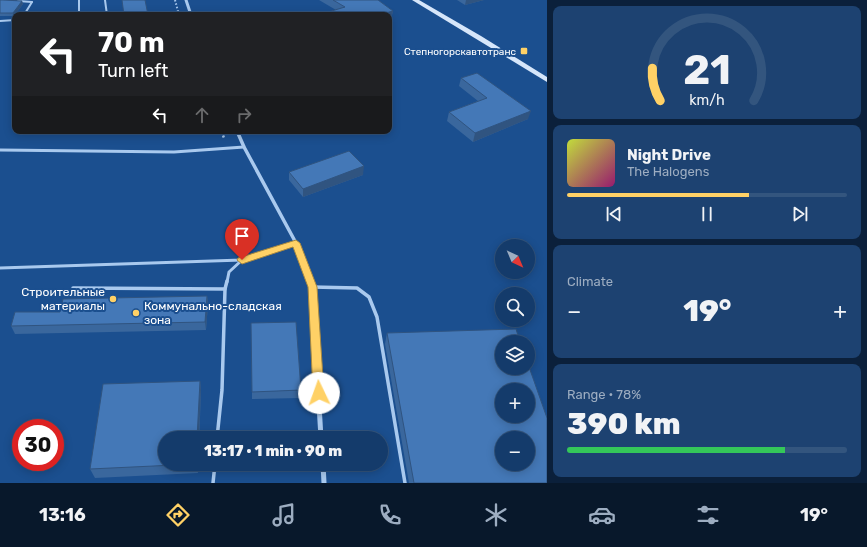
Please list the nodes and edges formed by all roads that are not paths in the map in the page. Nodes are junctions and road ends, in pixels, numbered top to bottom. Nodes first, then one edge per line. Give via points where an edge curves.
1 (78, 0) edge
2 (105, 0) edge
3 (186, 0) edge
4 (414, 0) edge
5 (16, 1) edge
6 (32, 1) edge
7 (26, 12) edge
8 (79, 12) edge
9 (107, 12) edge
10 (190, 12) edge
11 (12, 20) edge
12 (0, 21) edge
13 (547, 80) edge
14 (238, 134) edge
15 (244, 147) junction
16 (0, 150) edge
17 (296, 243) junction
18 (242, 260) junction
19 (0, 268) edge
20 (312, 287) junction
21 (73, 288) dead end
22 (225, 289) junction
23 (218, 431) edge
24 (321, 431) edge
25 (214, 471) edge
26 (323, 471) edge
27 (213, 483) edge
28 (324, 483) edge
29 (406, 483) edge

1 - 8 lane
2 - 9 lane
3 - 10 street
4 - 13 street
5 - 6 lane
6 - 7 lane
11 - 12 lane
14 - 15 street
15 - 16 lane via 174,152
15 - 17 street
17 - 18 lane
17 - 20 street
18 - 19 lane
18 - 22 lane via 229,272
20 - 24 street
20 - 29 lane via 357,288 369,298 377,317
21 - 22 lane
22 - 23 lane via 222,390
25 - 27 lane
26 - 28 street

